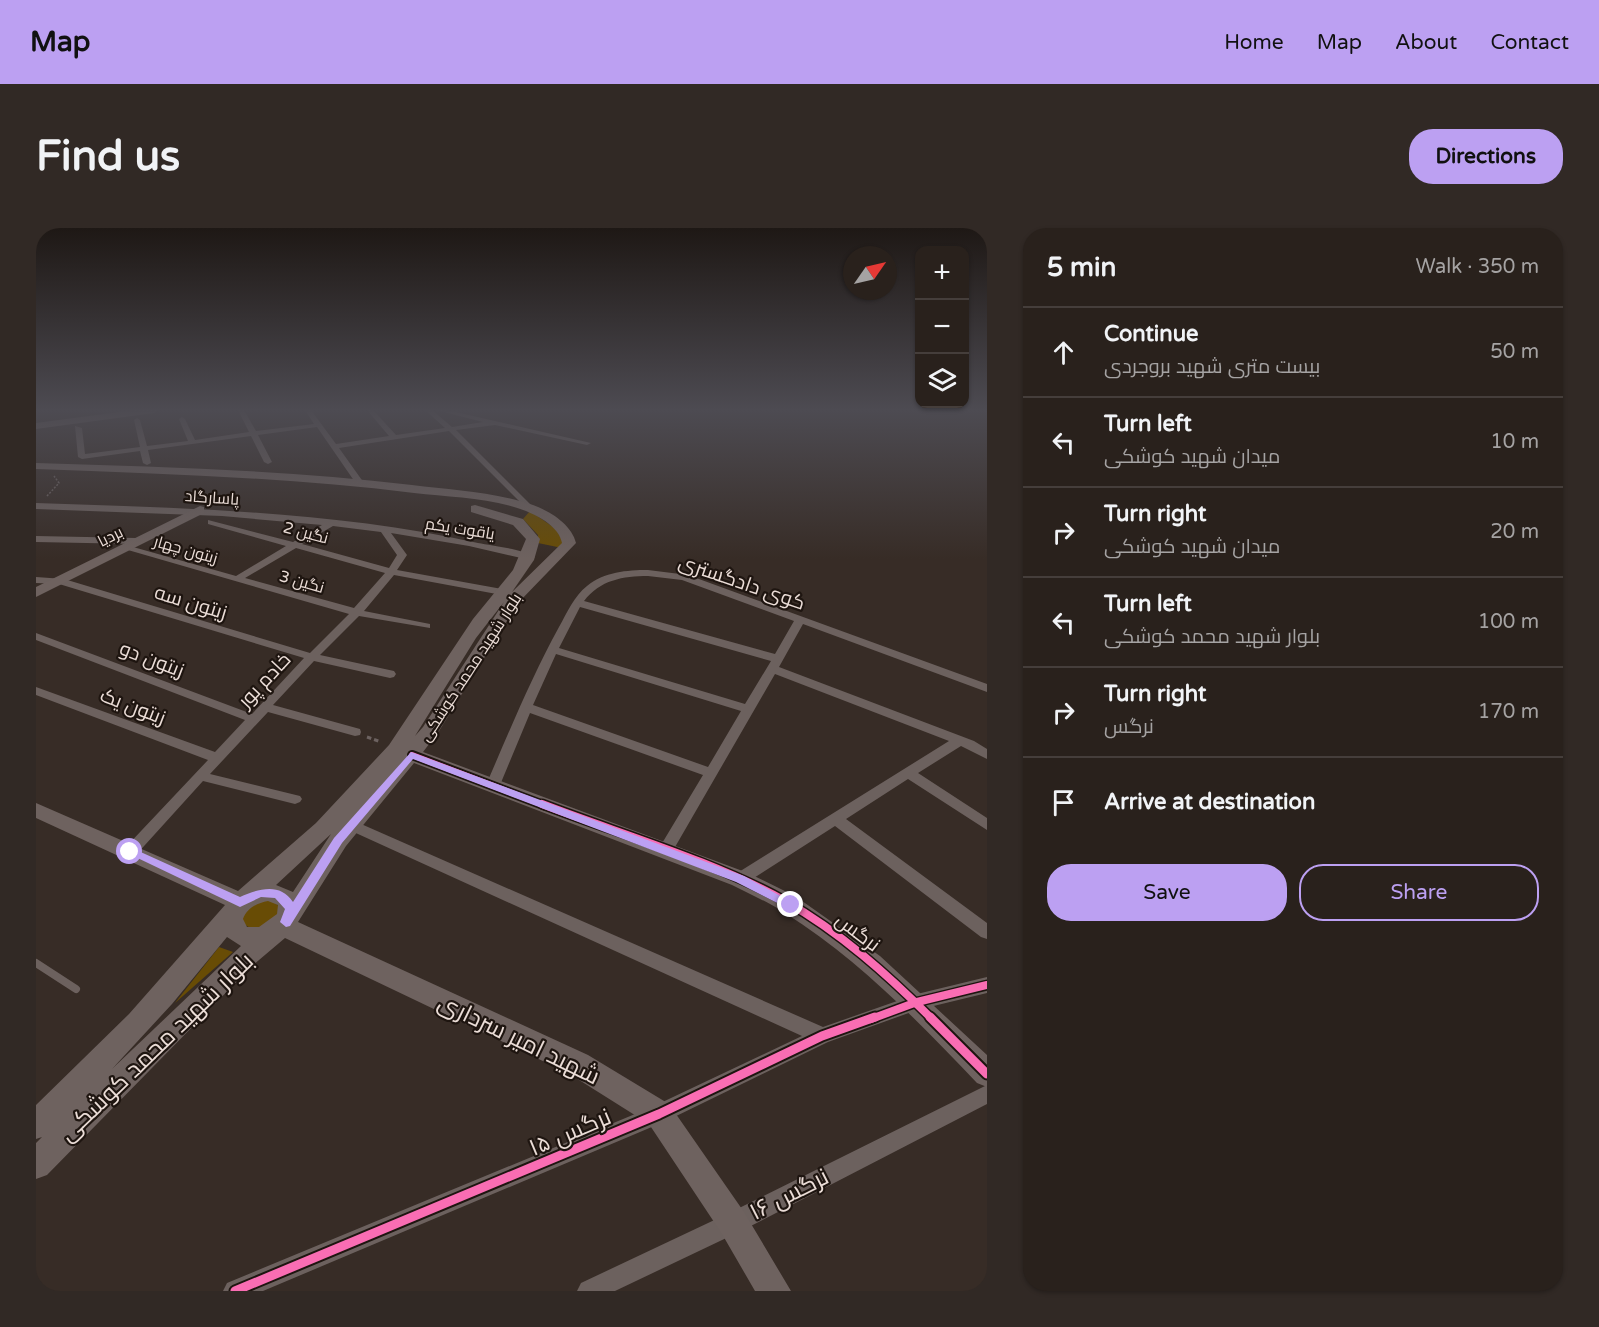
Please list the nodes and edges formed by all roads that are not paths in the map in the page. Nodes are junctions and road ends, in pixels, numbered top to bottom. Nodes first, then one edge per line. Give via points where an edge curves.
1 (147, 460) edge
2 (344, 460) edge
3 (481, 460) edge
4 (147, 463) dead end
5 (36, 466) edge
6 (36, 475) edge
7 (360, 483) junction
8 (36, 506) edge
9 (528, 507) junction
10 (200, 510) junction
11 (515, 520) junction
12 (211, 522) dead end
13 (331, 523) junction
14 (385, 531) junction
15 (36, 539) edge
16 (293, 544) junction
17 (132, 545) junction
18 (531, 550) junction
19 (565, 551) junction
20 (393, 572) junction
21 (237, 579) junction
22 (36, 580) edge
23 (60, 581) junction
24 (502, 592) junction
25 (36, 593) edge
26 (578, 603) junction
27 (359, 613) junction
28 (800, 621) junction
29 (426, 626) dead end
30 (36, 636) edge
31 (552, 649) junction
32 (312, 657) junction
33 (775, 664) junction
34 (390, 674) dead end
35 (987, 688) edge
36 (36, 690) edge
37 (265, 707) junction
38 (526, 707) junction
39 (748, 710) junction
40 (254, 718) junction
41 (355, 732) road end
42 (959, 741) junction
43 (404, 752) junction
44 (987, 755) edge
45 (217, 758) junction
46 (711, 773) junction
47 (908, 773) junction
48 (200, 776) junction
49 (493, 785) junction
50 (294, 799) dead end
51 (36, 810) edge
52 (836, 819) junction
53 (352, 825) junction
54 (987, 825) edge
55 (666, 850) junction
56 (130, 852) junction
57 (740, 879) junction
58 (239, 905) junction
59 (282, 926) junction
60 (987, 932) edge
61 (36, 963) edge
62 (987, 985) edge
63 (76, 989) dead end
64 (917, 1002) junction
65 (822, 1036) junction
66 (987, 1074) edge
67 (987, 1094) edge
68 (659, 1114) junction
69 (36, 1125) edge
70 (36, 1164) edge
71 (733, 1223) junction
72 (236, 1291) edge
73 (589, 1291) edge
74 (774, 1291) edge

1 - 4 street
2 - 7 street
3 - 9 street
5 - 7 main road via 231,473
6 - 11 main road via 221,482 365,493 465,507
7 - 9 main road
8 - 10 street, پاسارگاد
9 - 11 main road
9 - 19 main road via 562,530 569,544
10 - 13 street, پاسارگاد
10 - 17 main road, بردیا
11 - 18 main road via 527,531
12 - 16 street, نگین 2
13 - 14 street, پاسارگاد
13 - 16 street
14 - 18 street, یاقوت یکم
14 - 20 street via 402,555
15 - 17 street, زیتون چهار
16 - 20 street, نگین 2
16 - 21 street
17 - 21 street, زیتون چهار
17 - 23 main road, بردیا
18 - 19 main road
18 - 24 main road, بلوار شهید محمد کوشکی
19 - 43 main road, بلوار شهید محمد کوشکی via 512,601 452,700
20 - 24 street, نگین 2
20 - 27 street, خادم پور
21 - 27 street, نگین 3
22 - 23 street, زیتون سه
23 - 25 main road, بردیا
23 - 32 street, زیتون سه
24 - 43 main road, بلوار شهید محمد کوشکی via 467,640
26 - 28 street, کوی دادگستری via 591,587 606,579 651,572 684,577
26 - 31 street, کوی دادگستری
26 - 33 street
27 - 29 street, نگین 3
27 - 32 street, خادم پور
28 - 33 street
28 - 35 street, کوی دادگستری
30 - 40 street, زیتون دو
31 - 38 street, کوی دادگستری
31 - 39 street
32 - 34 street, زیتون سه
32 - 37 street, خادم پور
33 - 39 street
33 - 42 street
36 - 45 street, زیتون یک
37 - 40 street, خادم پور
37 - 41 street
38 - 46 street
38 - 49 street, کوی دادگستری
39 - 46 street
40 - 45 street, خادم پور
42 - 44 street
42 - 47 street
43 - 49 main road, نرگس
43 - 53 main road, بلوار شهید محمد کوشکی
43 - 58 main road, بلوار شهید محمد کوشکی via 317,837
45 - 48 street, خادم پور
46 - 55 street
47 - 52 street
47 - 54 street
48 - 50 street
48 - 56 street, خادم پور
49 - 55 main road, نرگس
51 - 56 main road
52 - 57 street
52 - 60 street
53 - 59 main road, بلوار شهید محمد کوشکی
53 - 65 street
55 - 57 main road, نرگس
56 - 58 main road
57 - 64 main road, نرگس via 824,927
58 - 59 main road via 232,926 242,936 259,938
58 - 59 main road via 260,893 284,897 291,908
58 - 69 main road, بلوار شهید محمد کوشکی via 193,964
59 - 68 main road, شهید امیر سرداری via 578,1065
59 - 70 main road, بلوار شهید محمد کوشکی via 244,958
61 - 63 lane
62 - 64 street, نرگس ۱۵
64 - 65 street, نرگس ۱۵
64 - 66 main road, نرگس
65 - 68 street, نرگس ۱۵
67 - 71 street, نرگس ۱۶
68 - 71 main road, شهید امیر سرداری
68 - 72 street, نرگس ۱۵
71 - 73 street, نرگس ۱۶
71 - 74 main road, شهید امیر سرداری

